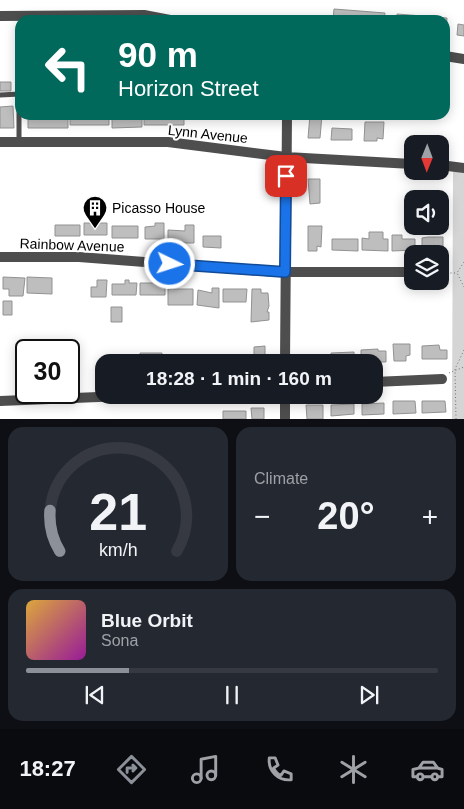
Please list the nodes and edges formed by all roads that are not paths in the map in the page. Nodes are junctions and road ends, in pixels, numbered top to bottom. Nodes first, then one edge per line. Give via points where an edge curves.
1 (0, 16) edge
2 (15, 16) edge
3 (450, 57) edge
4 (464, 59) edge
5 (15, 94) edge
6 (0, 95) edge
7 (19, 120) edge
8 (287, 120) edge
9 (0, 142) edge
10 (19, 142) junction
11 (286, 157) junction
12 (404, 164) edge
13 (449, 166) edge
14 (464, 168) edge
15 (0, 257) edge
16 (285, 272) junction
17 (404, 272) edge
18 (285, 354) edge
19 (442, 379) road end
20 (383, 382) edge
21 (95, 397) edge
22 (0, 401) edge
23 (285, 404) edge
24 (285, 419) edge

1 - 2 street
3 - 4 street
5 - 6 lane
7 - 10 lane
8 - 11 street
9 - 10 street, Lynn Avenue
10 - 11 street, Lynn Avenue via 175,143
11 - 12 street, Lynn Avenue
11 - 16 street
13 - 14 street
15 - 16 street, Rainbow Avenue via 63,256
16 - 17 street, Rainbow Avenue
16 - 18 street
19 - 20 street
21 - 22 street
23 - 24 street

